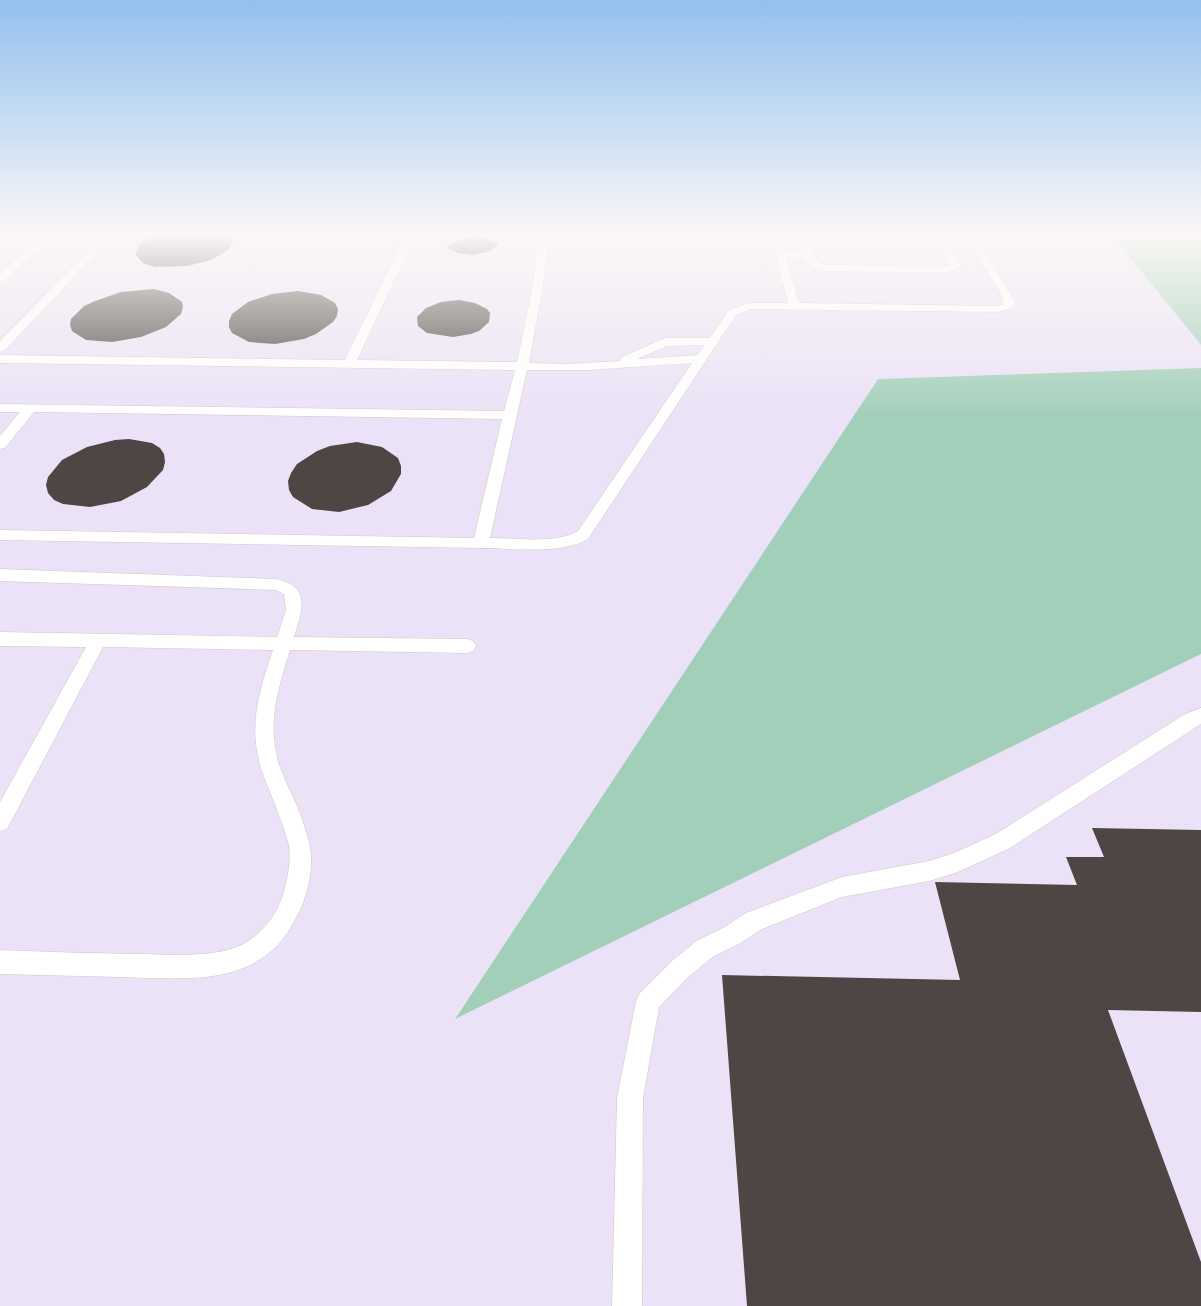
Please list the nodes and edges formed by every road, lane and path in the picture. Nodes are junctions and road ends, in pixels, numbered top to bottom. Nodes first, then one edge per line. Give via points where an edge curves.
1 (51, 295) edge
2 (382, 295) edge
3 (536, 295) edge
4 (791, 295) edge
5 (1006, 295) edge
6 (794, 306) junction
7 (712, 341) junction
8 (0, 348) edge
9 (0, 359) edge
10 (700, 359) junction
11 (619, 363) junction
12 (349, 364) junction
13 (522, 366) junction
14 (0, 408) edge
15 (31, 408) junction
16 (508, 415) junction
17 (0, 445) edge
18 (0, 535) edge
19 (481, 543) junction
20 (0, 574) edge
21 (0, 639) edge
22 (98, 641) junction
23 (282, 644) junction
24 (467, 646) dead end
25 (1201, 716) edge
26 (0, 822) edge
27 (0, 962) edge
28 (627, 1306) edge

1 - 8 lane
2 - 12 lane
3 - 13 lane
4 - 6 lane
5 - 6 lane via 1009,305 998,309
6 - 7 lane via 748,306 736,310
7 - 10 lane
7 - 11 lane via 665,342
9 - 12 lane
10 - 11 lane
10 - 19 lane via 583,535 558,543
11 - 13 lane via 570,368
12 - 13 lane
13 - 16 lane
14 - 15 lane
15 - 16 lane
15 - 17 lane
16 - 19 lane
18 - 19 lane
20 - 23 lane via 280,585 292,592 294,600 294,610
21 - 22 lane
22 - 23 lane
22 - 26 lane
23 - 24 lane
23 - 27 lane via 267,694 265,747 299,845 299,876 286,918 268,941 240,958 220,964 162,966
25 - 28 lane via 986,850 929,871 842,887 754,921 706,948 648,1001 630,1098

